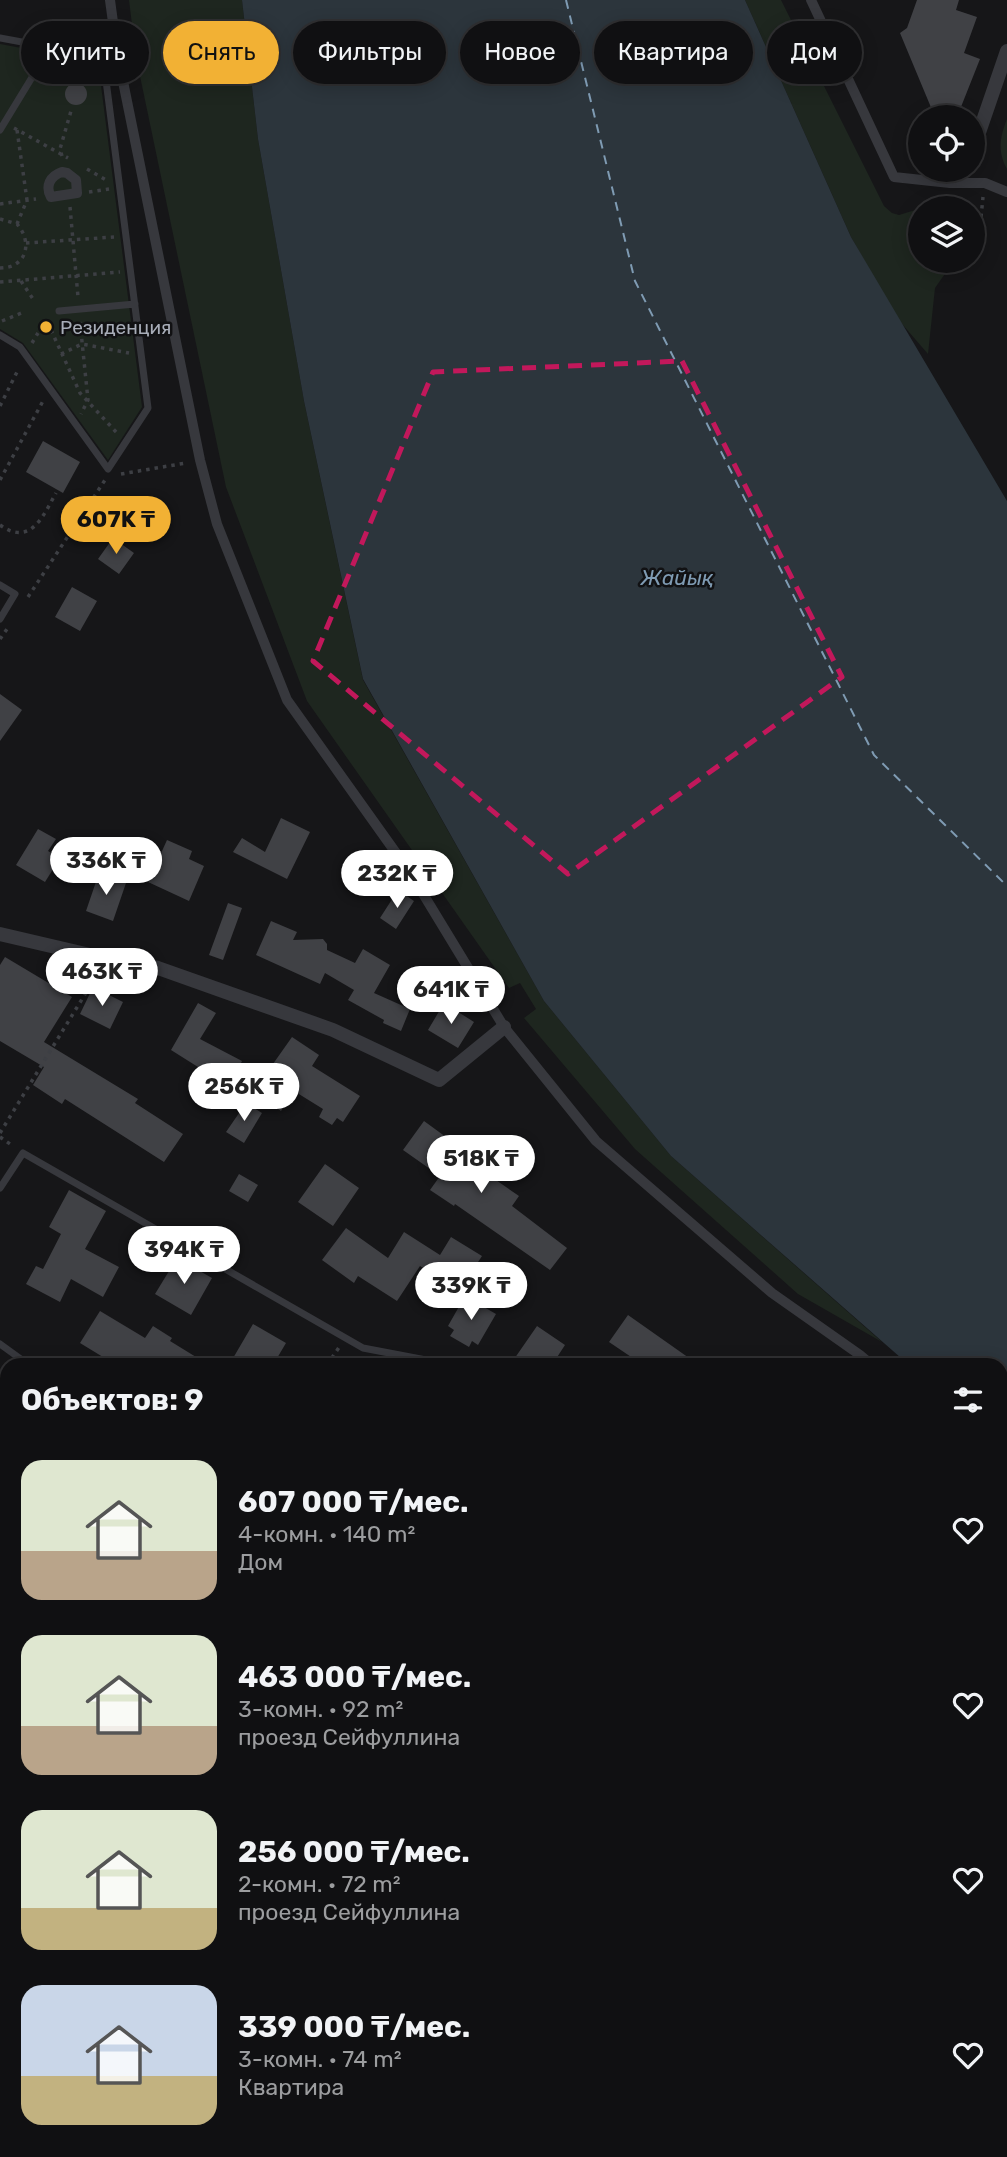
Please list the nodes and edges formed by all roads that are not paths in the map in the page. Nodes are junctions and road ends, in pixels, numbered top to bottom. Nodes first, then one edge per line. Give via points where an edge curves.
1 (110, 0) edge
2 (811, 0) edge
3 (0, 38) edge
4 (21, 42) edge
5 (1007, 51) edge
6 (28, 84) edge
7 (106, 84) edge
8 (985, 115) edge
9 (0, 130) edge
10 (64, 173) joint
11 (1007, 192) edge
12 (135, 304) junction
13 (59, 311) dead end
14 (0, 335) edge
15 (0, 585) edge
16 (0, 619) edge
17 (0, 934) edge
18 (504, 1027) junction
19 (0, 1188) edge
20 (0, 1344) edge
21 (19, 1358) edge
22 (416, 1358) edge
23 (864, 1358) edge

1 - 18 street via 200,460 217,524 287,700 411,874
2 - 11 street via 894,177 985,183
3 - 4 lane
5 - 8 street
6 - 9 lane
7 - 12 lane
10 - 10 street via 51,178 51,197 76,193 76,180
12 - 13 lane
12 - 14 lane via 148,408 108,469 20,347
15 - 16 lane via 15,594
17 - 18 street via 158,968 333,1030 439,1080
18 - 23 street via 596,1141 772,1293
19 - 22 lane via 23,1153 363,1348
20 - 21 lane

